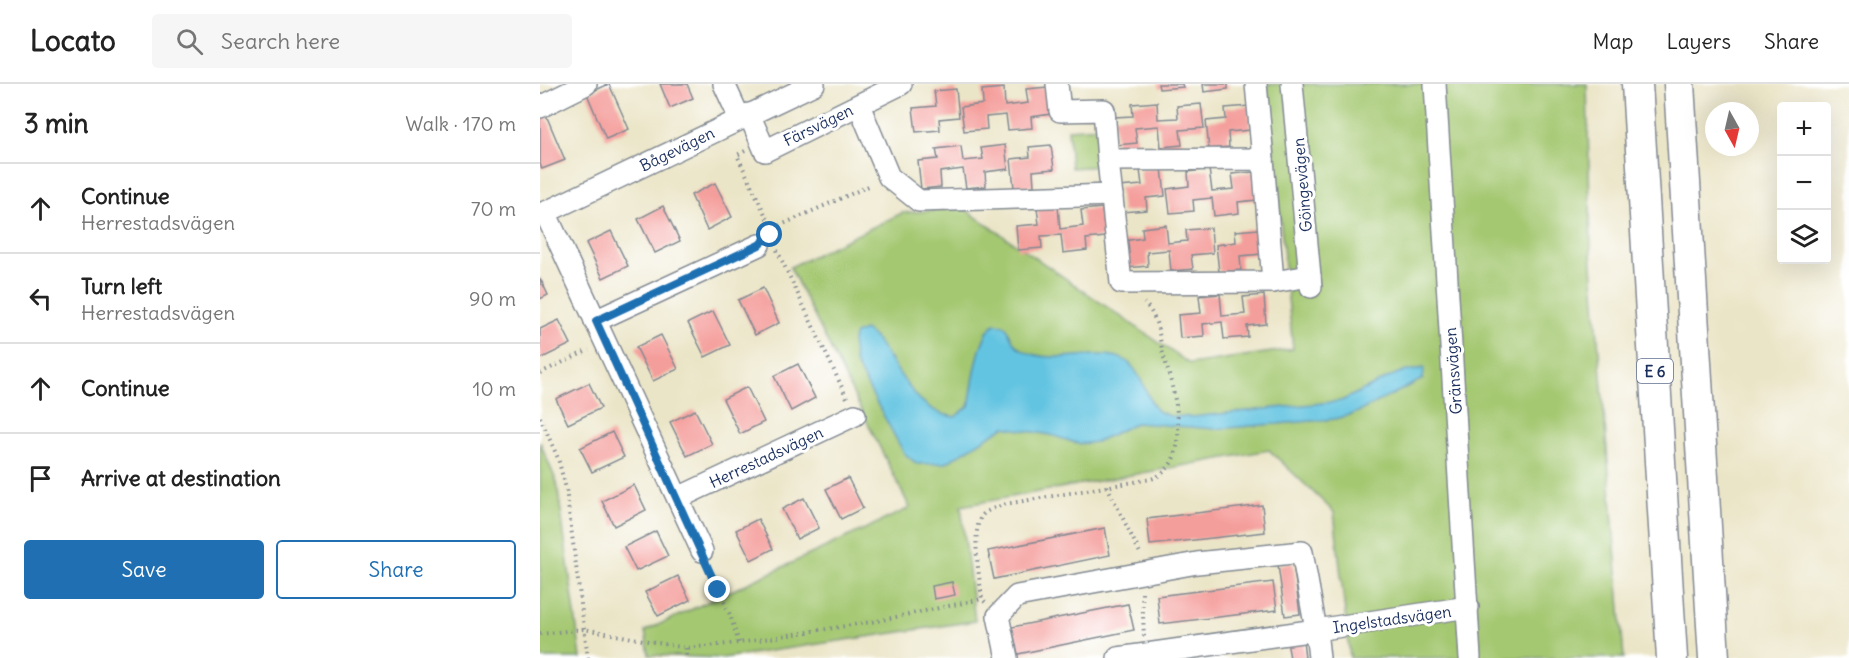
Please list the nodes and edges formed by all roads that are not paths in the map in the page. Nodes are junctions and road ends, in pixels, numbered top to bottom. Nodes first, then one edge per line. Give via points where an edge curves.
1 (586, 84) edge
2 (724, 84) edge
3 (814, 84) edge
4 (902, 84) edge
5 (1057, 84) edge
6 (1256, 84) edge
7 (1292, 84) edge
8 (1435, 84) edge
9 (1636, 84) edge
10 (1679, 84) edge
11 (867, 101) junction
12 (540, 107) edge
13 (744, 117) junction
14 (1263, 159) junction
15 (1108, 160) junction
16 (1112, 195) junction
17 (542, 213) edge
18 (769, 240) road end
19 (1273, 282) junction
20 (596, 321) junction
21 (855, 416) road end
22 (678, 498) junction
23 (702, 551) road end
24 (1468, 607) junction
25 (1316, 630) junction
26 (1008, 658) edge
27 (1118, 658) edge
28 (1319, 658) edge
29 (1470, 658) edge
30 (1672, 658) edge
31 (1714, 658) edge

1 - 12 street
2 - 13 street, Färsvägen
3 - 13 street, Bågevägen
4 - 11 street
5 - 15 street via 1060,111 1104,110
6 - 14 street
7 - 19 street, Göingevägen via 1310,281
8 - 24 street, Gränsvägen
9 - 30 highway, E 6
10 - 31 highway, E 6
11 - 13 street, Färsvägen via 765,151
11 - 16 street via 889,177 919,201
13 - 17 street, Bågevägen
14 - 15 street
14 - 19 street
15 - 16 street
16 - 19 street via 1121,283
17 - 20 street
18 - 20 street
20 - 22 street
21 - 22 street, Herrestadsvägen
22 - 23 street
24 - 25 street, Ingelstadsvägen
24 - 29 street, Gränsvägen
25 - 26 street, Ingelstadsvägen via 1302,552 1141,572 1017,596 998,616
25 - 27 street
25 - 28 street, Ingelstadsvägen

